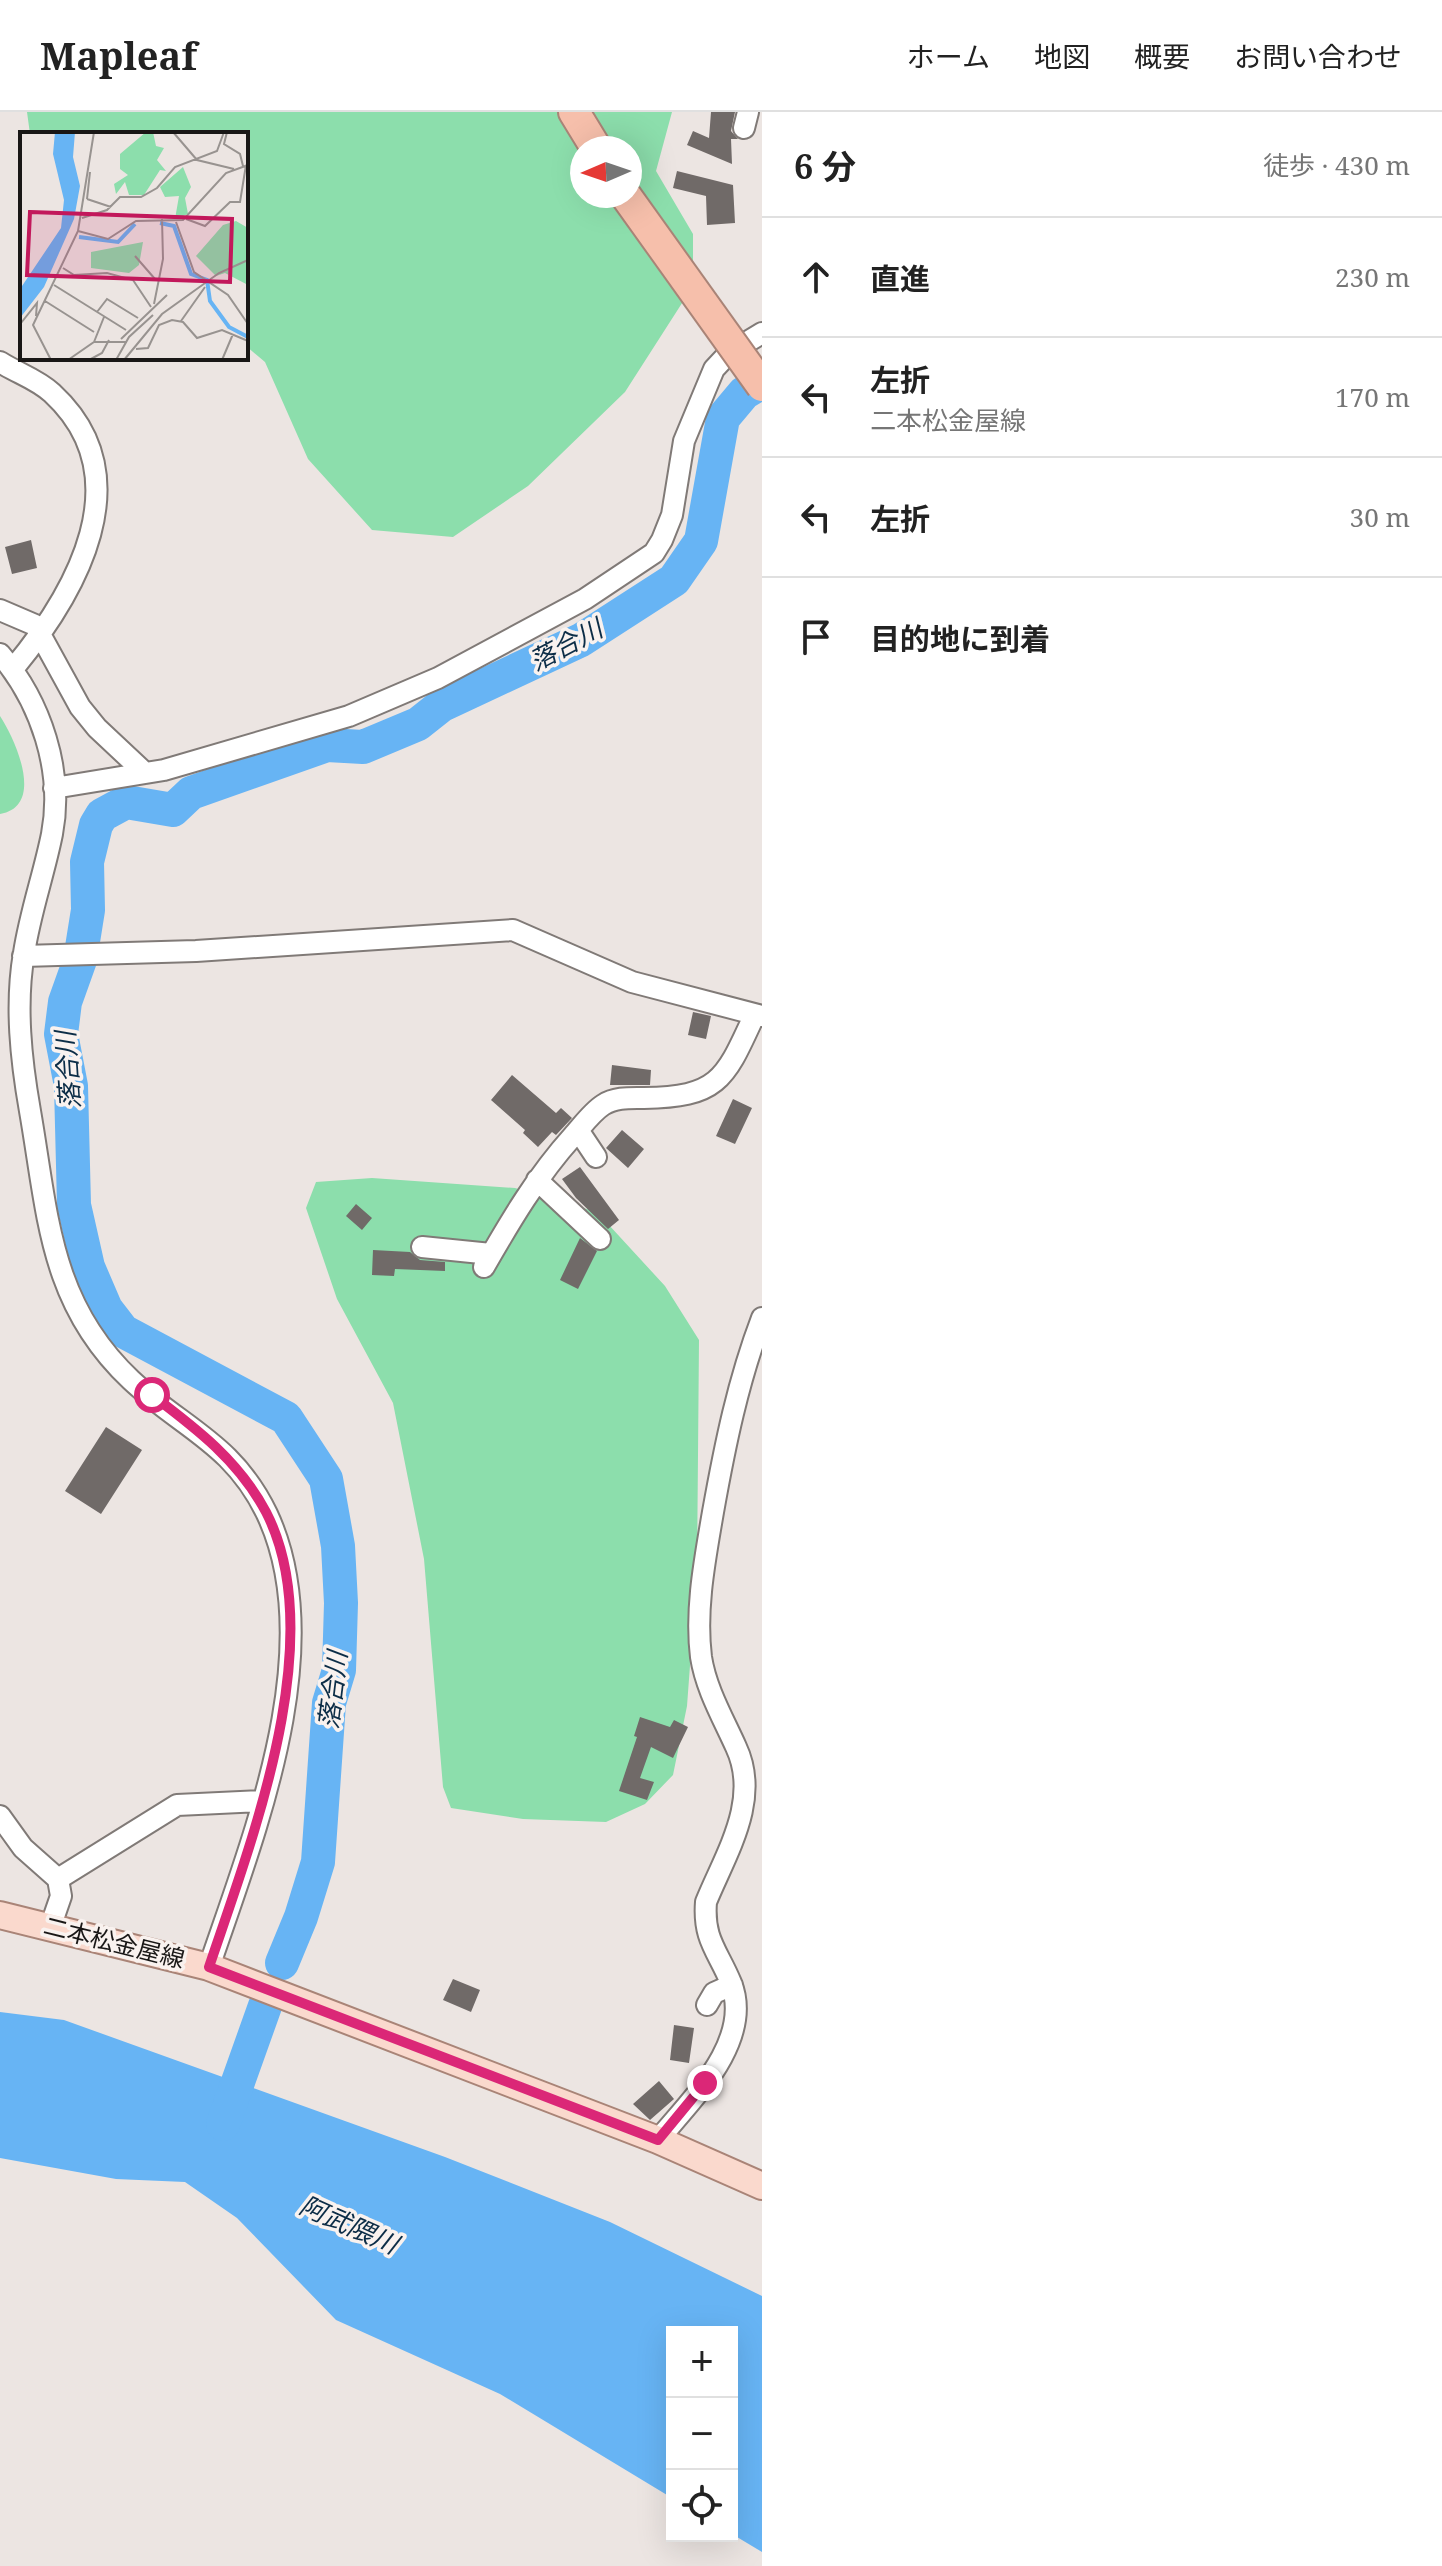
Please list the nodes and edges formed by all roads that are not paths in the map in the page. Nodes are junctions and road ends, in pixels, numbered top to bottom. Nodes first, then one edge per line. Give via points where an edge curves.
1 (574, 112) edge
2 (589, 136) edge
3 (635, 208) edge
4 (762, 333) edge
5 (0, 362) edge
6 (762, 386) edge
7 (0, 610) edge
8 (41, 636) junction
9 (7, 662) edge
10 (145, 773) junction
11 (54, 788) junction
12 (23, 956) junction
13 (758, 1016) edge
14 (578, 1130) junction
15 (596, 1157) dead end
16 (537, 1180) junction
17 (600, 1239) dead end
18 (422, 1247) dead end
19 (762, 1318) edge
20 (263, 1801) junction
21 (0, 1816) edge
22 (58, 1879) junction
23 (0, 1915) edge
24 (51, 1925) junction
25 (209, 1967) junction
26 (732, 1985) junction
27 (707, 2005) dead end
28 (658, 2140) junction
29 (762, 2186) edge

1 - 2 highway
3 - 6 highway, bridge
4 - 10 street via 714,369 684,441 672,515 654,553 585,599 438,678 349,716
5 - 8 street via 37,381 63,405 87,441 97,478 88,542
7 - 8 street via 35,625
8 - 9 street
8 - 10 street via 80,707
9 - 11 street via 42,724
10 - 11 street
11 - 12 street via 52,833
12 - 13 street via 196,951 513,930 632,982
12 - 20 street via 20,1021 25,1083 67,1293 85,1328 133,1382 232,1462 267,1514 278,1544 291,1638
13 - 14 street via 733,1064 710,1086 680,1098 617,1099 603,1105
14 - 15 street
14 - 16 street
16 - 17 street
16 - 18 street via 488,1260
19 - 26 street via 730,1414 699,1608 701,1658 746,1780 743,1811 705,1914 704,1931
20 - 22 street via 177,1805
20 - 25 street
21 - 22 street via 23,1848
22 - 24 street via 61,1896
23 - 24 main road, 二本松金屋線
24 - 25 main road, 二本松金屋線
25 - 28 main road, 二本松金屋線
26 - 27 street via 714,1993
26 - 28 street via 734,2022 716,2068
28 - 29 main road, 二本松金屋線

